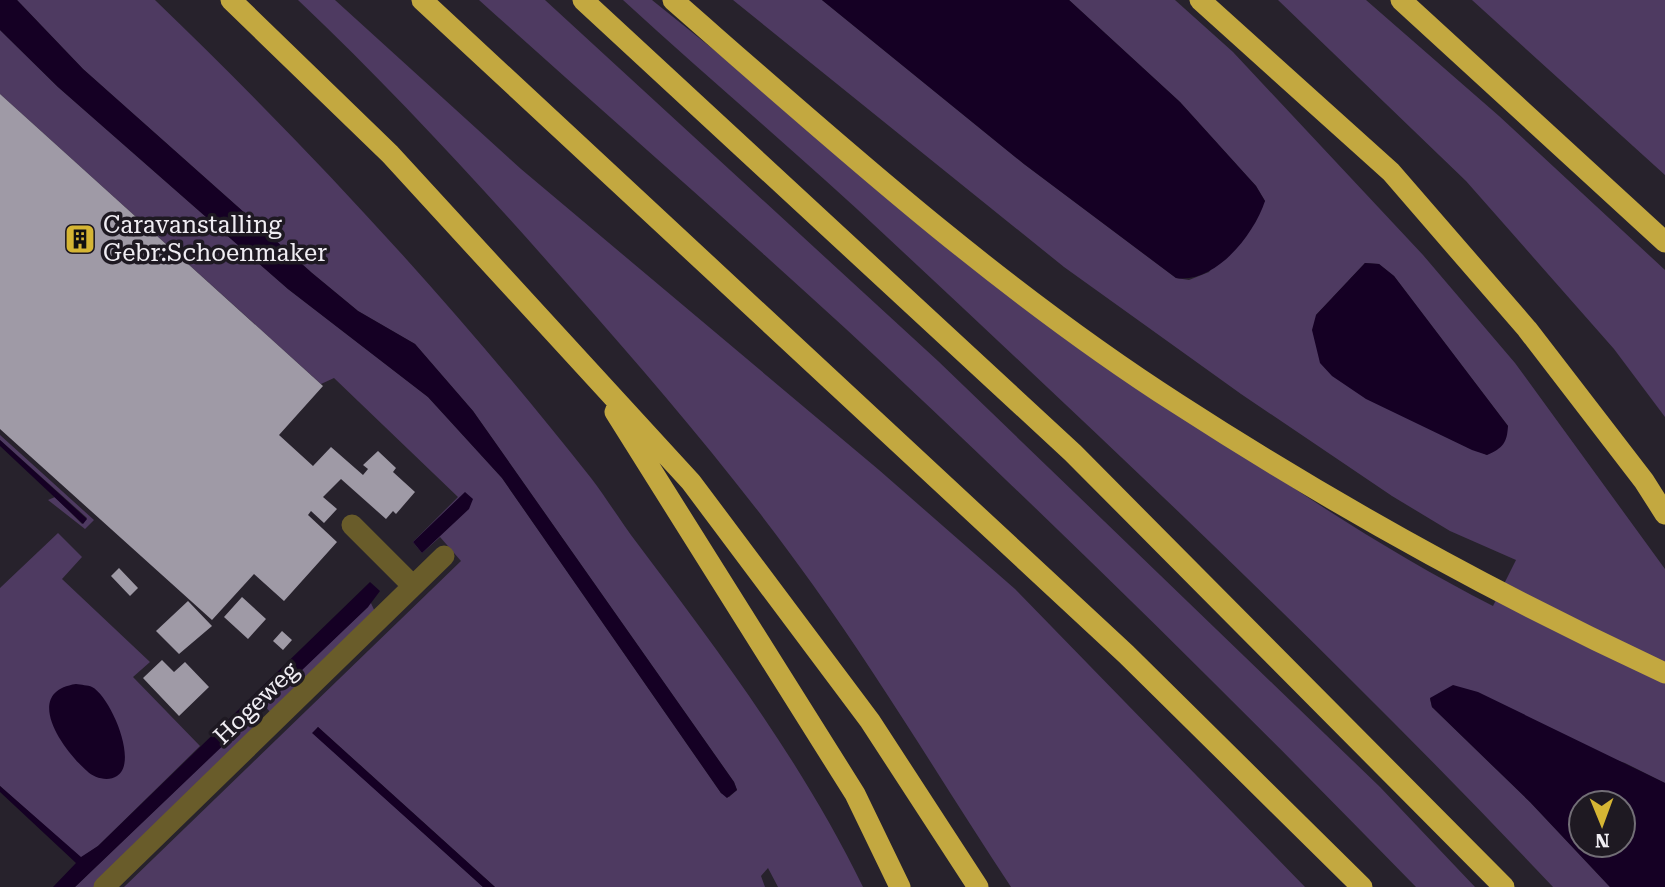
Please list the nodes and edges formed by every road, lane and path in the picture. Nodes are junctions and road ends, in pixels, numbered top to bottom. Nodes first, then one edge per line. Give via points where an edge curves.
1 (231, 0) edge
2 (422, 0) edge
3 (583, 0) edge
4 (673, 0) edge
5 (1200, 0) edge
6 (1401, 0) edge
7 (1665, 242) edge
8 (586, 366) junction
9 (1665, 514) edge
10 (352, 525) dead end
11 (444, 556) dead end
12 (413, 586) junction
13 (1665, 673) edge
14 (104, 887) edge
15 (900, 887) edge
16 (978, 887) edge
17 (1362, 887) edge
18 (1504, 887) edge

1 - 8 highway via 390,155
2 - 17 highway via 1126,654
3 - 18 highway via 1073,453
4 - 13 highway via 876,176 1036,303 1176,403 1334,500 1513,600
5 - 9 highway via 1391,172 1527,329
6 - 7 highway
8 - 15 highway via 855,794
8 - 16 highway via 699,493 870,722
10 - 12 lane
11 - 12 lane, Hogeweg
12 - 14 lane, Hogeweg

